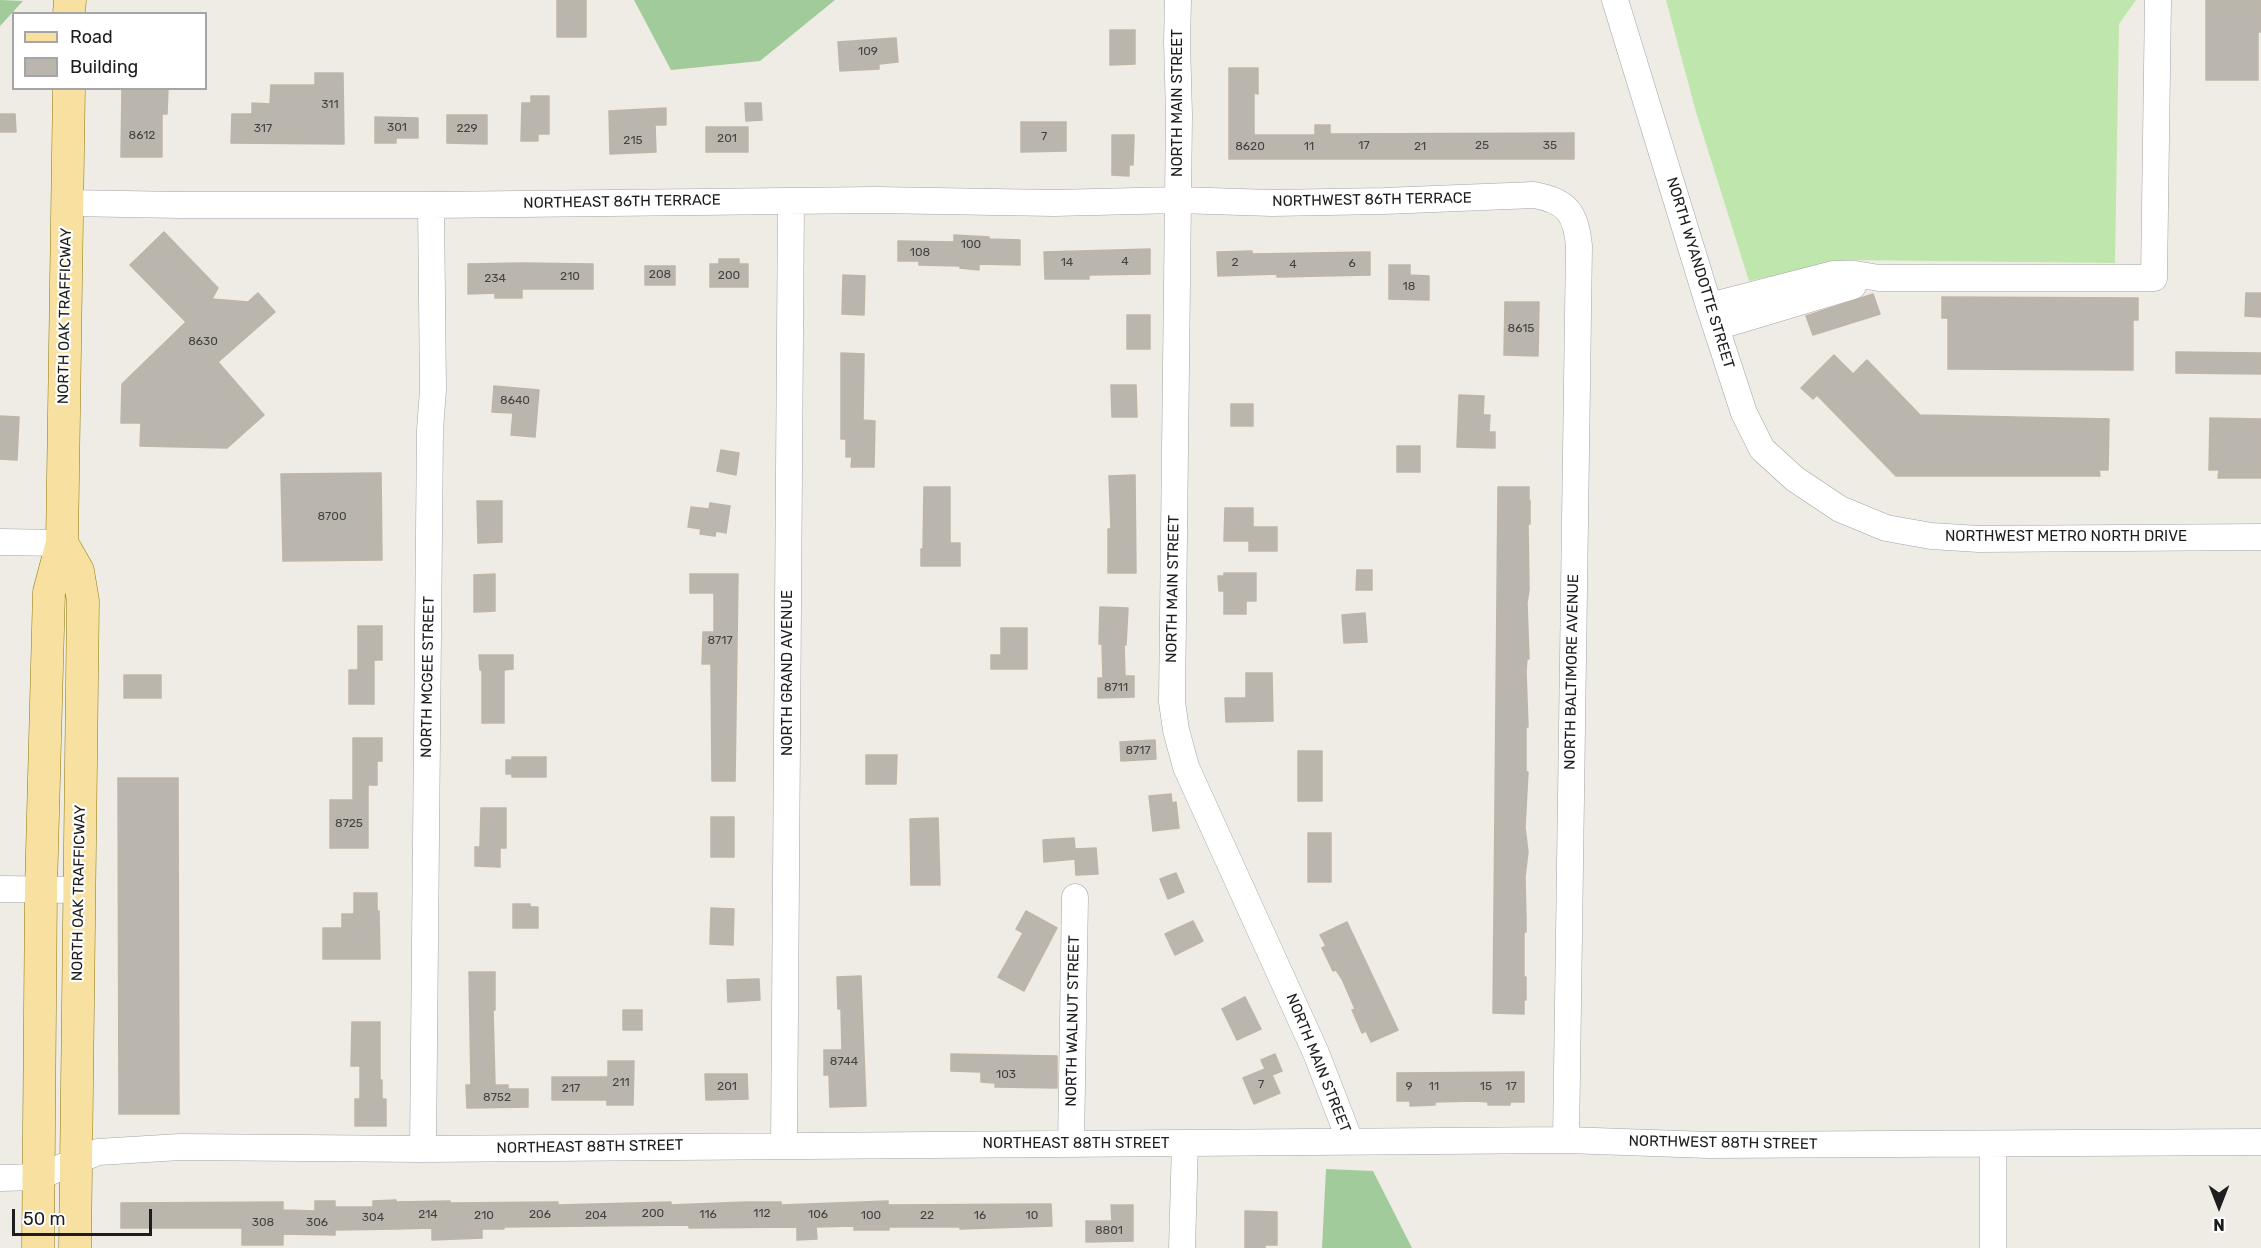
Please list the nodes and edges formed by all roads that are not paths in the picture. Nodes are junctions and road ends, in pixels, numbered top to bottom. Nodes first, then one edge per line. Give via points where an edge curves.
1 (1178, 0) edge
2 (1616, 0) edge
3 (2158, 0) edge
4 (69, 90) edge
5 (1178, 200) junction
6 (791, 201) junction
7 (67, 203) junction
8 (430, 205) junction
9 (1564, 207) joint
10 (1712, 317) junction
11 (1840, 509) joint
12 (2261, 537) edge
13 (0, 542) edge
14 (62, 543) junction
15 (0, 889) edge
16 (41, 889) junction
17 (78, 890) junction
18 (1075, 897) dead end
19 (1566, 1140) junction
20 (1350, 1142) junction
21 (2261, 1142) edge
22 (1071, 1144) junction
23 (1185, 1144) junction
24 (1993, 1144) junction
25 (784, 1145) junction
26 (423, 1149) junction
27 (78, 1160) junction
28 (38, 1177) junction
29 (0, 1178) edge
30 (38, 1248) edge
31 (75, 1248) edge
32 (1182, 1248) edge
33 (1993, 1248) edge

1 - 5 street, NORTH MAIN STREET
2 - 10 street, NORTH WYANDOTTE STREET
3 - 10 street via 2154,278 1879,278 1833,274
4 - 7 main road, NORTH OAK TRAFFICWAY
5 - 6 street, NORTHEAST 86TH TERRACE
5 - 9 street, NORTHWEST 86TH TERRACE via 1272,203 1534,195 1550,198
5 - 20 street, NORTH MAIN STREET via 1172,702 1176,730 1186,767 1316,1053
6 - 8 street, NORTHEAST 86TH TERRACE
6 - 25 street, NORTH GRAND AVENUE
7 - 8 street, NORTHEAST 86TH TERRACE
7 - 14 main road, NORTH OAK TRAFFICWAY
8 - 26 street, NORTH MCGEE STREET via 433,390
9 - 19 street, NORTH BALTIMORE AVENUE via 1575,219 1578,246
10 - 11 street, NORTH WYANDOTTE STREET via 1744,413 1762,449 1795,479
11 - 12 street, NORTHWEST METRO NORTH DRIVE via 1886,528 1931,536
13 - 14 street
14 - 16 main road, NORTH OAK TRAFFICWAY via 49,592
14 - 17 main road, NORTH OAK TRAFFICWAY via 78,571 83,601
15 - 16 street
16 - 17 street
16 - 28 main road, NORTH OAK TRAFFICWAY
17 - 27 main road, NORTH OAK TRAFFICWAY
18 - 22 street, NORTH WALNUT STREET
19 - 20 street, NORTHWEST 88TH STREET
19 - 24 street, NORTHWEST 88TH STREET via 1709,1145
20 - 23 street, NORTHWEST 88TH STREET
21 - 24 street, NORTHWEST 88TH STREET
22 - 23 street, NORTHEAST 88TH STREET
22 - 25 street, NORTHEAST 88TH STREET
23 - 32 street
24 - 33 street
25 - 26 street, NORTHEAST 88TH STREET
26 - 27 street, NORTHEAST 88TH STREET via 180,1147 98,1152
27 - 28 street, NORTHEAST 88TH STREET
27 - 31 main road, NORTH OAK TRAFFICWAY
28 - 29 street, NORTHEAST 88TH STREET
28 - 30 main road, NORTH OAK TRAFFICWAY

